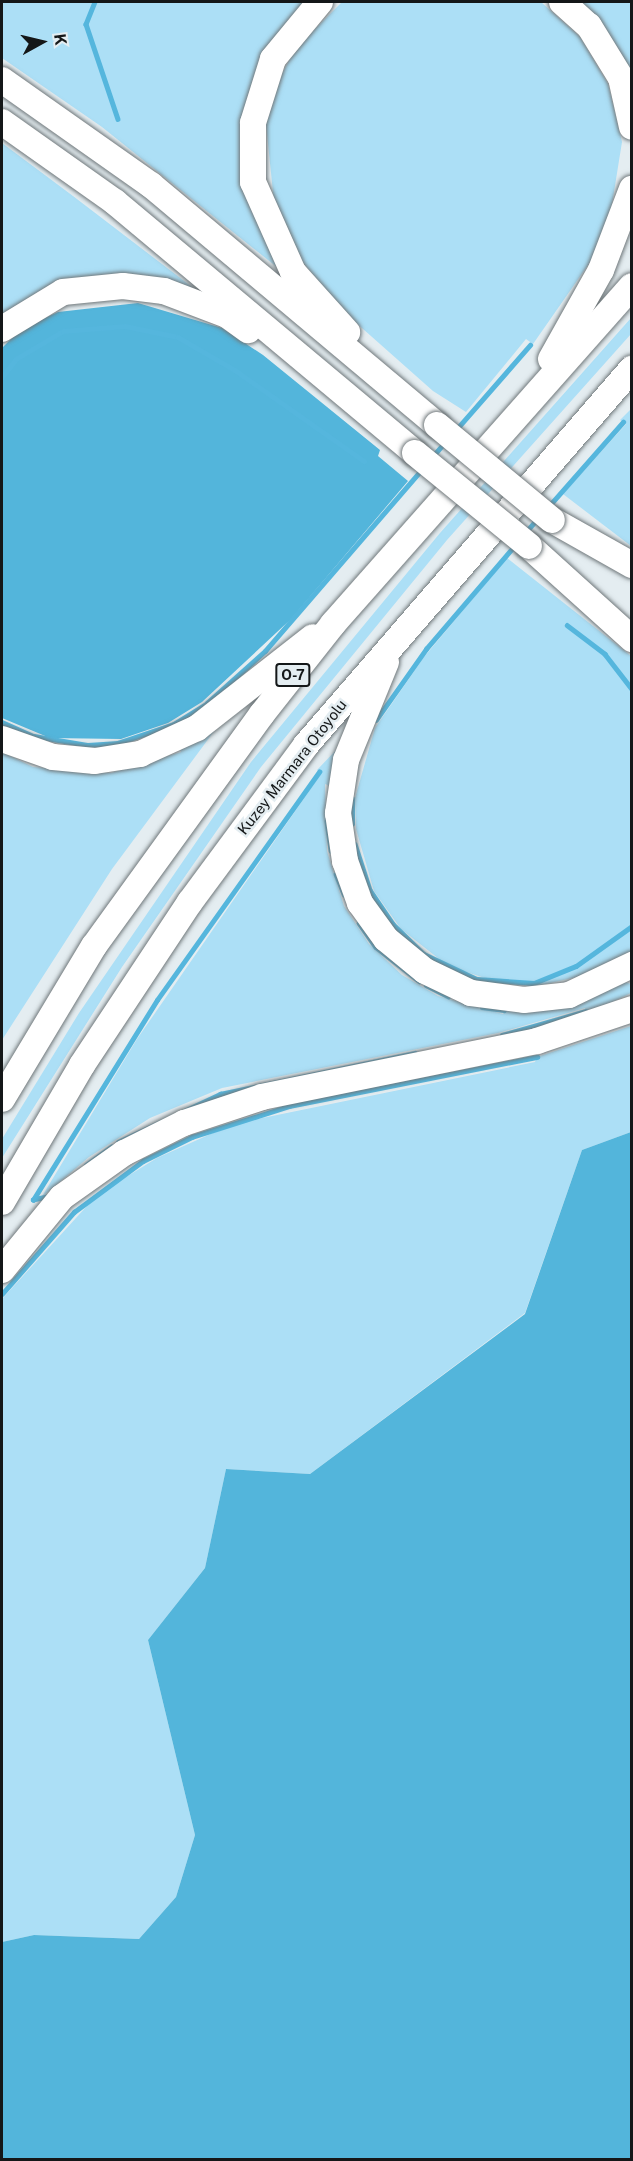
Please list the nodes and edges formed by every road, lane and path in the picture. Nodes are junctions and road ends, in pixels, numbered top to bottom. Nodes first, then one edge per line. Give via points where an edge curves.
1 (320, 2) edge
2 (562, 2) edge
3 (2, 80) edge
4 (2, 122) edge
5 (632, 127) edge
6 (632, 189) edge
7 (632, 286) edge
8 (2, 329) edge
9 (632, 368) edge
10 (632, 386) edge
11 (531, 395) junction
12 (437, 425) junction
13 (581, 426) junction
14 (415, 453) junction
15 (529, 546) junction
16 (632, 565) edge
17 (632, 618) edge
18 (333, 624) junction
19 (398, 634) junction
20 (632, 639) edge
21 (2, 739) edge
22 (632, 965) edge
23 (632, 1009) edge
24 (2, 1100) edge
25 (2, 1202) edge
26 (2, 1270) edge

1 - 12 highway via 273,59 253,123 254,183 293,272
2 - 5 highway via 589,26 621,78
3 - 12 highway via 151,185
4 - 14 highway via 115,202
6 - 11 highway via 601,270
7 - 11 highway, O-7
8 - 14 highway via 63,292 123,286 164,291 227,315
9 - 13 highway, Kuzey Marmara Otoyolu
10 - 13 highway
11 - 18 highway, O-7
12 - 16 highway, bridge via 552,520
13 - 19 highway, Kuzey Marmara Otoyolu
14 - 15 highway, bridge
15 - 17 highway
15 - 20 highway
18 - 21 highway via 264,670 197,728 140,754 95,761 53,757
18 - 24 highway, O-7 via 94,946
19 - 22 highway via 346,760 338,813 345,861 360,903 379,930 425,971 471,993 524,1000 569,994
19 - 25 highway, Kuzey Marmara Otoyolu via 306,745 190,902 82,1065
23 - 26 highway via 537,1041 282,1093 184,1123 124,1153 62,1197

